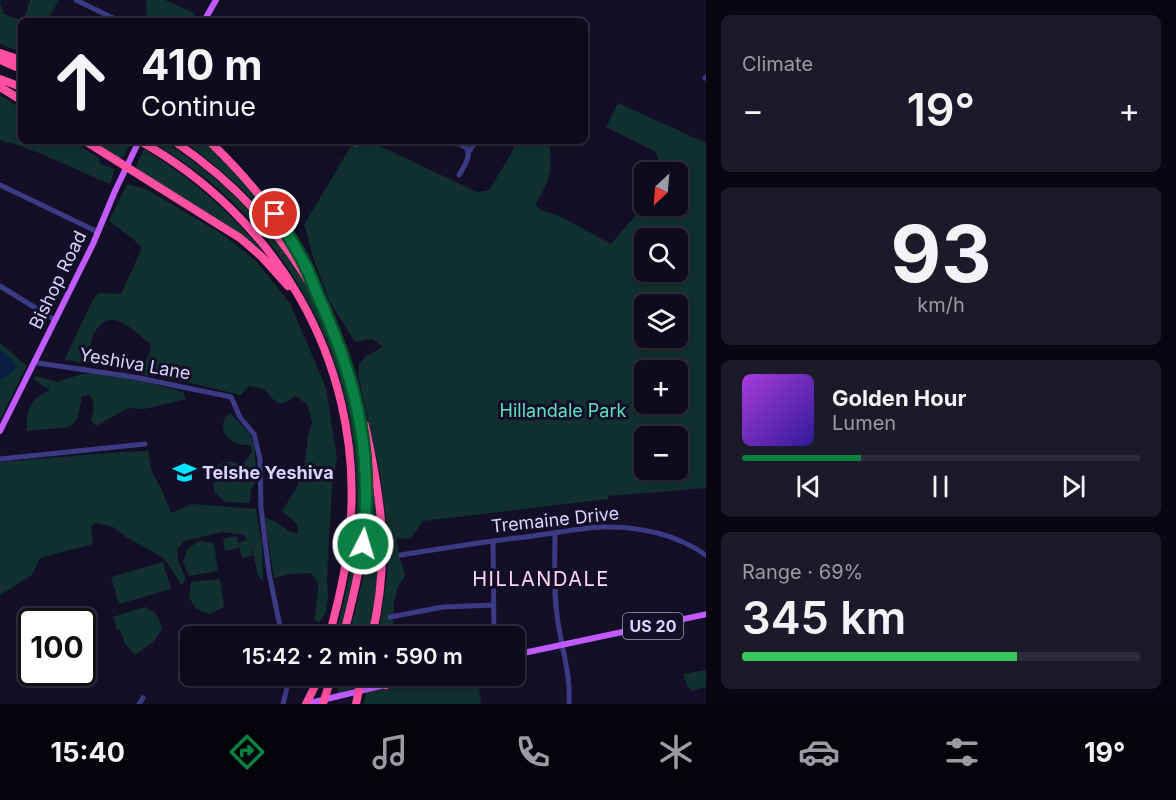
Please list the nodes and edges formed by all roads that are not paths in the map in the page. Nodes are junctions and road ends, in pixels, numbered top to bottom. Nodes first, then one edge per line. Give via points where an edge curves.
1 (76, 0) edge
2 (216, 0) edge
3 (113, 18) edge
4 (207, 18) edge
5 (0, 54) edge
6 (18, 59) edge
7 (0, 60) edge
8 (18, 68) edge
9 (0, 79) edge
10 (18, 86) edge
11 (0, 87) edge
12 (18, 98) edge
13 (90, 144) edge
14 (138, 144) edge
15 (145, 144) edge
16 (178, 144) edge
17 (212, 144) edge
18 (453, 144) edge
19 (474, 144) edge
20 (469, 152) junction
21 (126, 168) junction
22 (459, 176) dead end
23 (0, 185) edge
24 (98, 232) junction
25 (0, 286) edge
26 (324, 308) junction
27 (55, 320) junction
28 (311, 320) junction
29 (34, 361) junction
30 (353, 389) junction
31 (0, 430) edge
32 (145, 444) dead end
33 (0, 459) edge
34 (555, 533) junction
35 (493, 541) junction
36 (401, 555) dead end
37 (706, 556) edge
38 (494, 605) junction
39 (706, 614) edge
40 (390, 616) dead end
41 (280, 626) edge
42 (332, 626) edge
43 (345, 626) edge
44 (374, 626) edge
45 (494, 626) edge
46 (562, 645) junction
47 (525, 653) edge
48 (288, 686) edge
49 (315, 686) edge
50 (329, 686) edge
51 (359, 686) edge
52 (382, 686) edge
53 (358, 692) junction
54 (143, 698) dead end
55 (139, 704) edge
56 (283, 704) edge
57 (308, 704) edge
58 (323, 704) edge
59 (356, 704) edge
60 (569, 704) edge

1 - 3 street
2 - 4 main road
5 - 6 highway
7 - 8 highway
9 - 10 highway
11 - 12 highway
13 - 21 highway
14 - 21 main road, Bishop Road
15 - 28 highway via 194,176 237,214 279,264
16 - 26 highway via 219,174 255,209 291,253
17 - 26 highway via 244,175 275,214
18 - 20 street
19 - 20 street
20 - 22 street
21 - 24 main road, Bishop Road
21 - 28 highway via 250,245 280,276
23 - 24 street
24 - 27 main road, Bishop Road
25 - 27 street
26 - 30 highway
27 - 29 main road, Bishop Road
28 - 42 highway via 340,400 352,486 347,558
29 - 31 main road, Bishop Road
29 - 41 street, Yeshiva Lane via 231,397 254,434 260,459 261,508
30 - 43 highway via 363,444 366,501 360,565
30 - 44 highway via 363,413 382,516 382,578
32 - 33 street
34 - 35 street, Tremaine Drive
34 - 37 street, Tremaine Drive via 602,527 643,530 675,539
34 - 46 street via 556,604
35 - 36 street, Tremaine Drive
35 - 38 street
38 - 40 street via 443,607
38 - 45 street
39 - 46 main road, US 20
46 - 47 main road, US 20
46 - 60 street
48 - 56 street
49 - 57 highway, bridge
50 - 58 highway, bridge
51 - 53 highway
52 - 53 main road
53 - 57 main road
53 - 59 highway
54 - 55 street

